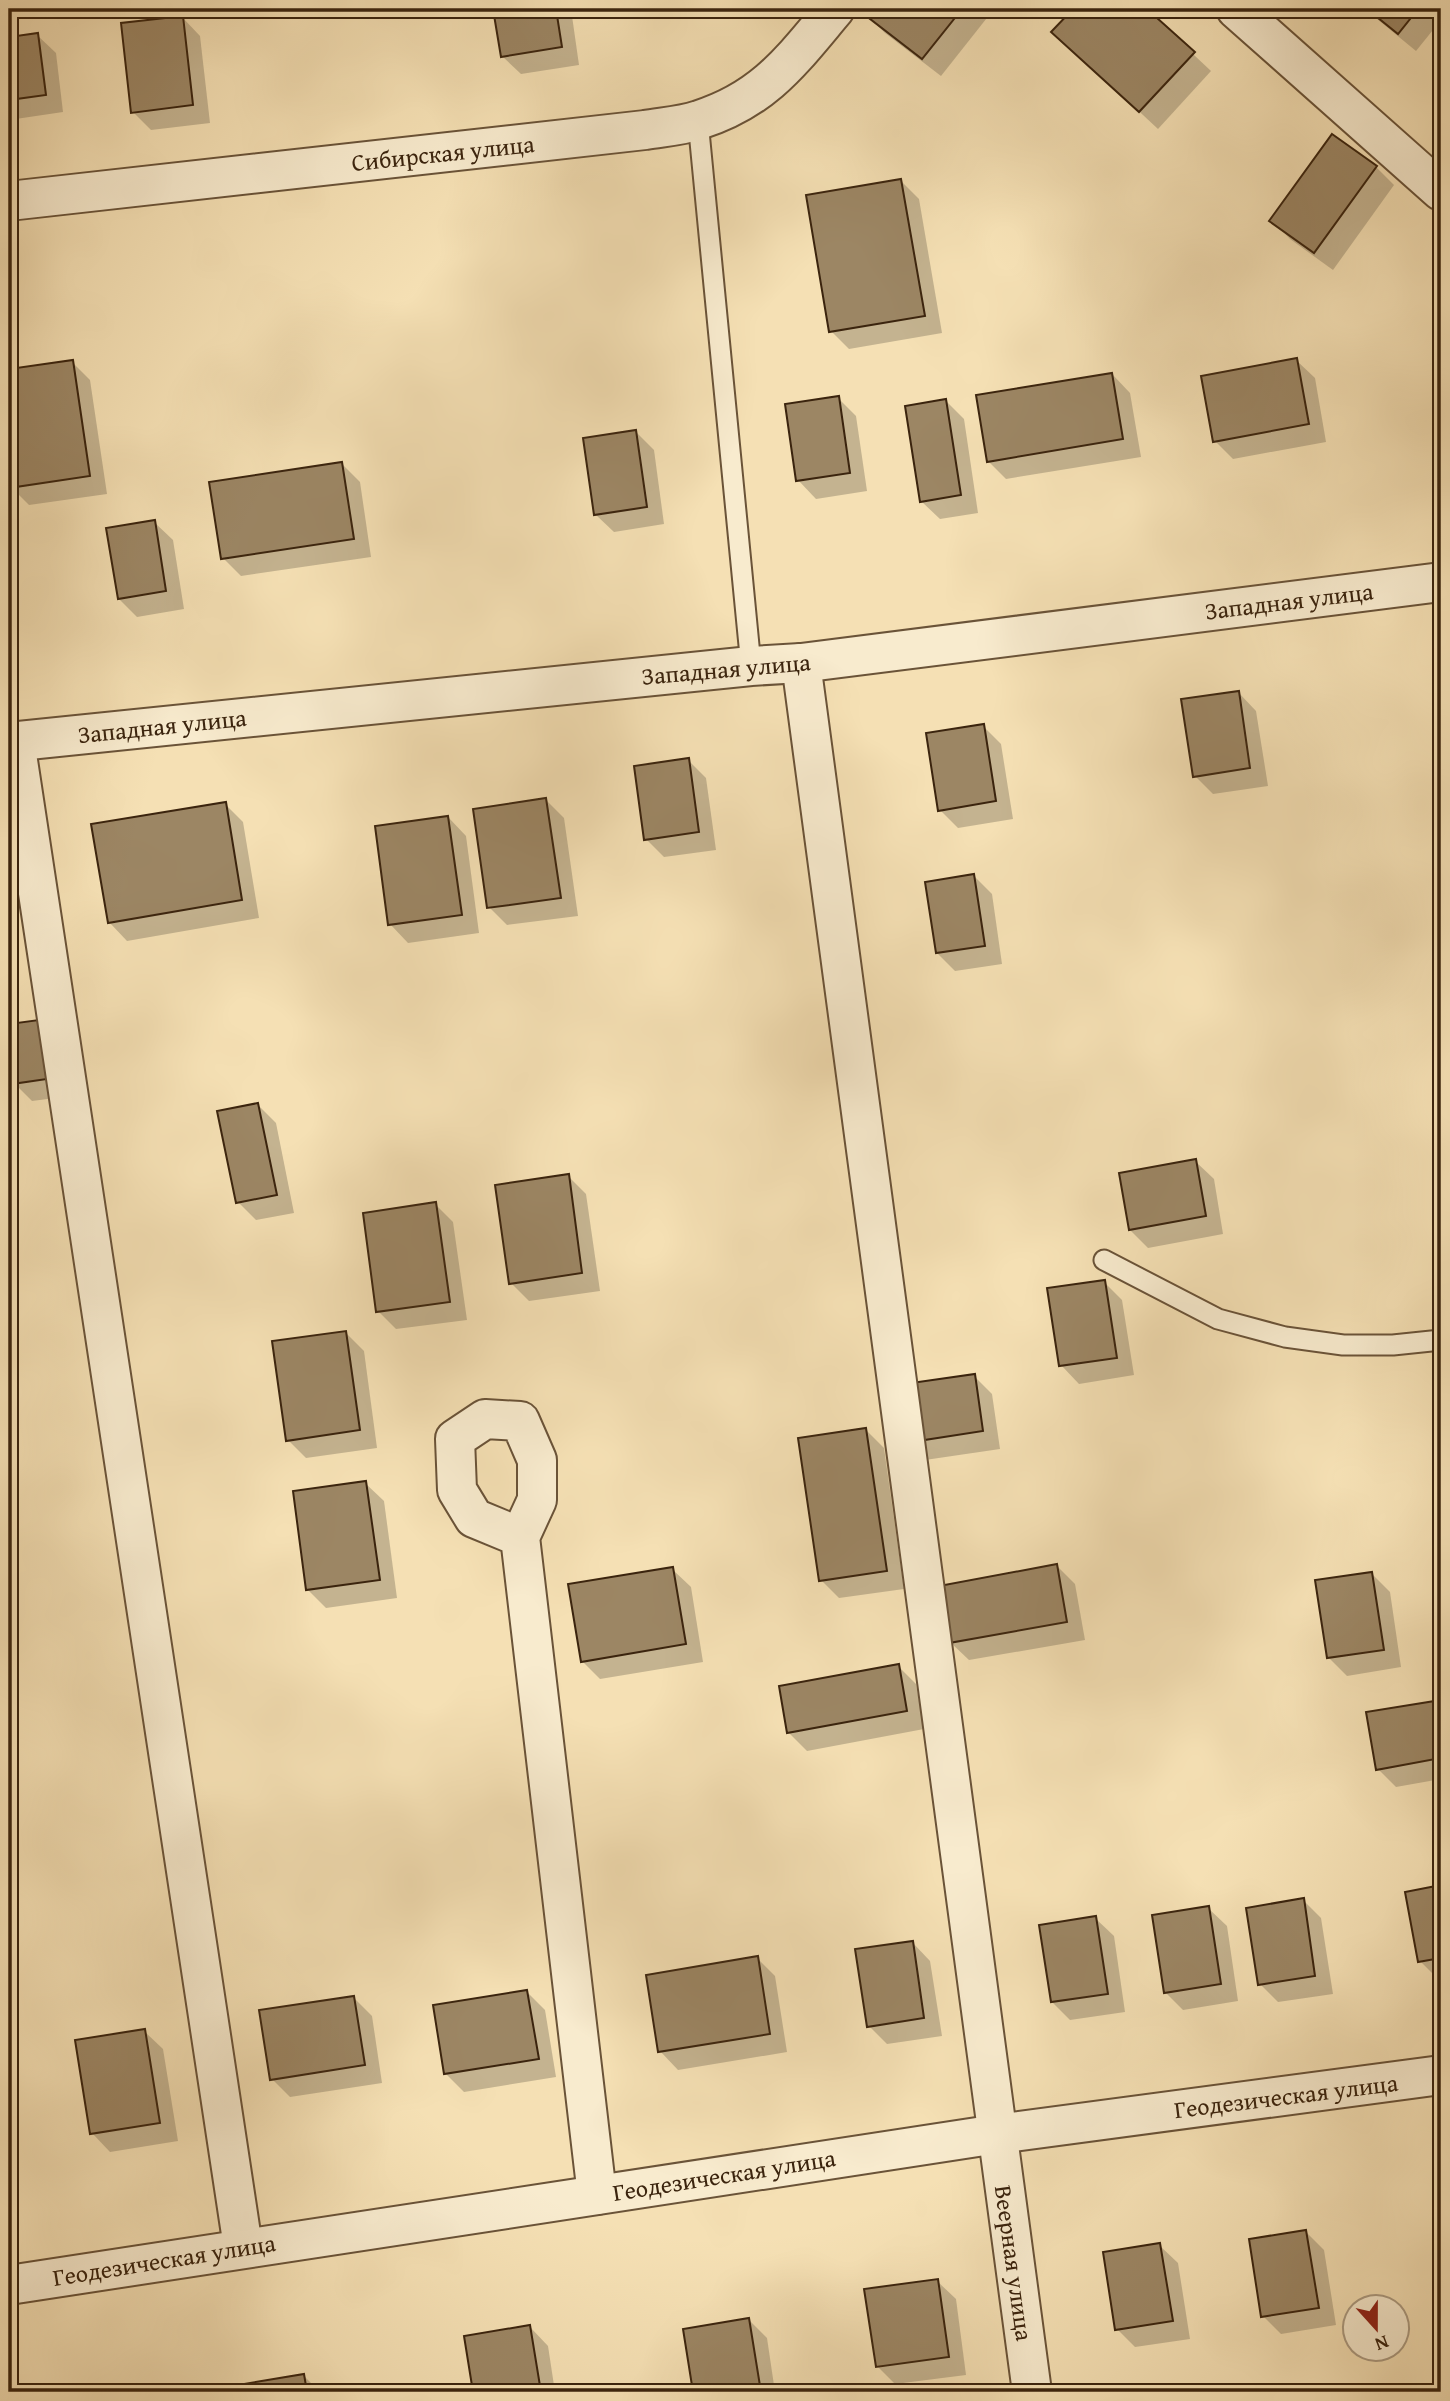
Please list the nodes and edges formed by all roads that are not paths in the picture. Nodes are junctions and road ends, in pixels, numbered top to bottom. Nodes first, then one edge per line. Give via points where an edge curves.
1 (835, 9) edge
2 (1236, 9) edge
3 (698, 121) junction
4 (1441, 191) edge
5 (9, 201) edge
6 (1441, 582) edge
7 (801, 663) junction
8 (751, 666) junction
9 (12, 741) edge
10 (1104, 1260) dead end
11 (1441, 1340) edge
12 (520, 1537) dead end
13 (1441, 2075) edge
14 (997, 2134) junction
15 (597, 2195) junction
16 (243, 2248) junction
17 (9, 2285) edge
18 (1032, 2392) edge

1 - 3 street, Сибирская улица via 782,72 745,101
2 - 4 street
3 - 5 street, Сибирская улица
3 - 8 lane
6 - 7 street, Западная улица
7 - 8 street, Западная улица
7 - 14 street, Веерная улица
8 - 9 street, Западная улица
9 - 16 street
10 - 11 lane via 1218,1319 1285,1338 1343,1345
12 - 15 street
13 - 14 street, Геодезическая улица
14 - 15 street, Геодезическая улица
14 - 18 street, Веерная улица
15 - 16 street, Геодезическая улица
16 - 17 street, Геодезическая улица

